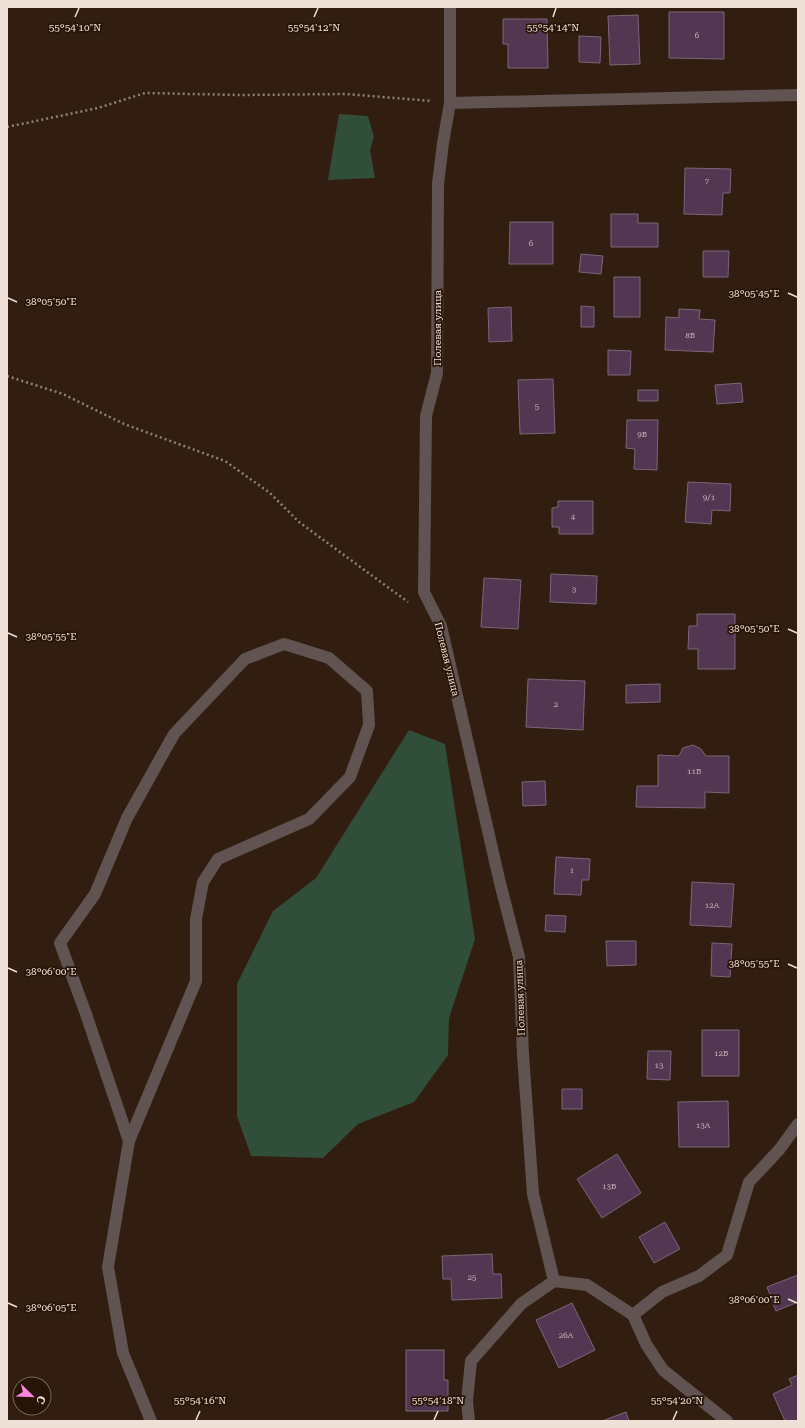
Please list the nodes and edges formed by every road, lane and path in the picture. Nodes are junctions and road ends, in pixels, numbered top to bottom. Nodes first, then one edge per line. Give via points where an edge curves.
1 (450, 7) edge
2 (798, 95) edge
3 (450, 103) junction
4 (7, 127) edge
5 (7, 376) edge
6 (410, 604) dead end
7 (798, 1124) edge
8 (129, 1141) junction
9 (554, 1281) junction
10 (633, 1315) junction
11 (151, 1421) edge
12 (469, 1421) edge
13 (727, 1421) edge

1 - 3 street, Полевая улица
2 - 3 street
3 - 4 path via 346,94 145,93 98,108
3 - 9 street, Полевая улица via 438,184 437,373 426,416 424,592 441,626 519,957 522,1055 533,1194
5 - 6 path via 63,394 124,424 225,461 270,493 299,522
7 - 10 street via 780,1150 749,1182 727,1255 699,1276 662,1292
8 - 8 street via 196,981 196,919 203,882 218,859 309,819 350,777 369,725 367,691 329,658 284,644 245,659 174,734 127,818 95,894 60,943
8 - 11 street via 108,1268 123,1354
9 - 10 street via 587,1285
9 - 12 street via 520,1304 471,1360 466,1401
10 - 13 street via 646,1344 663,1370

